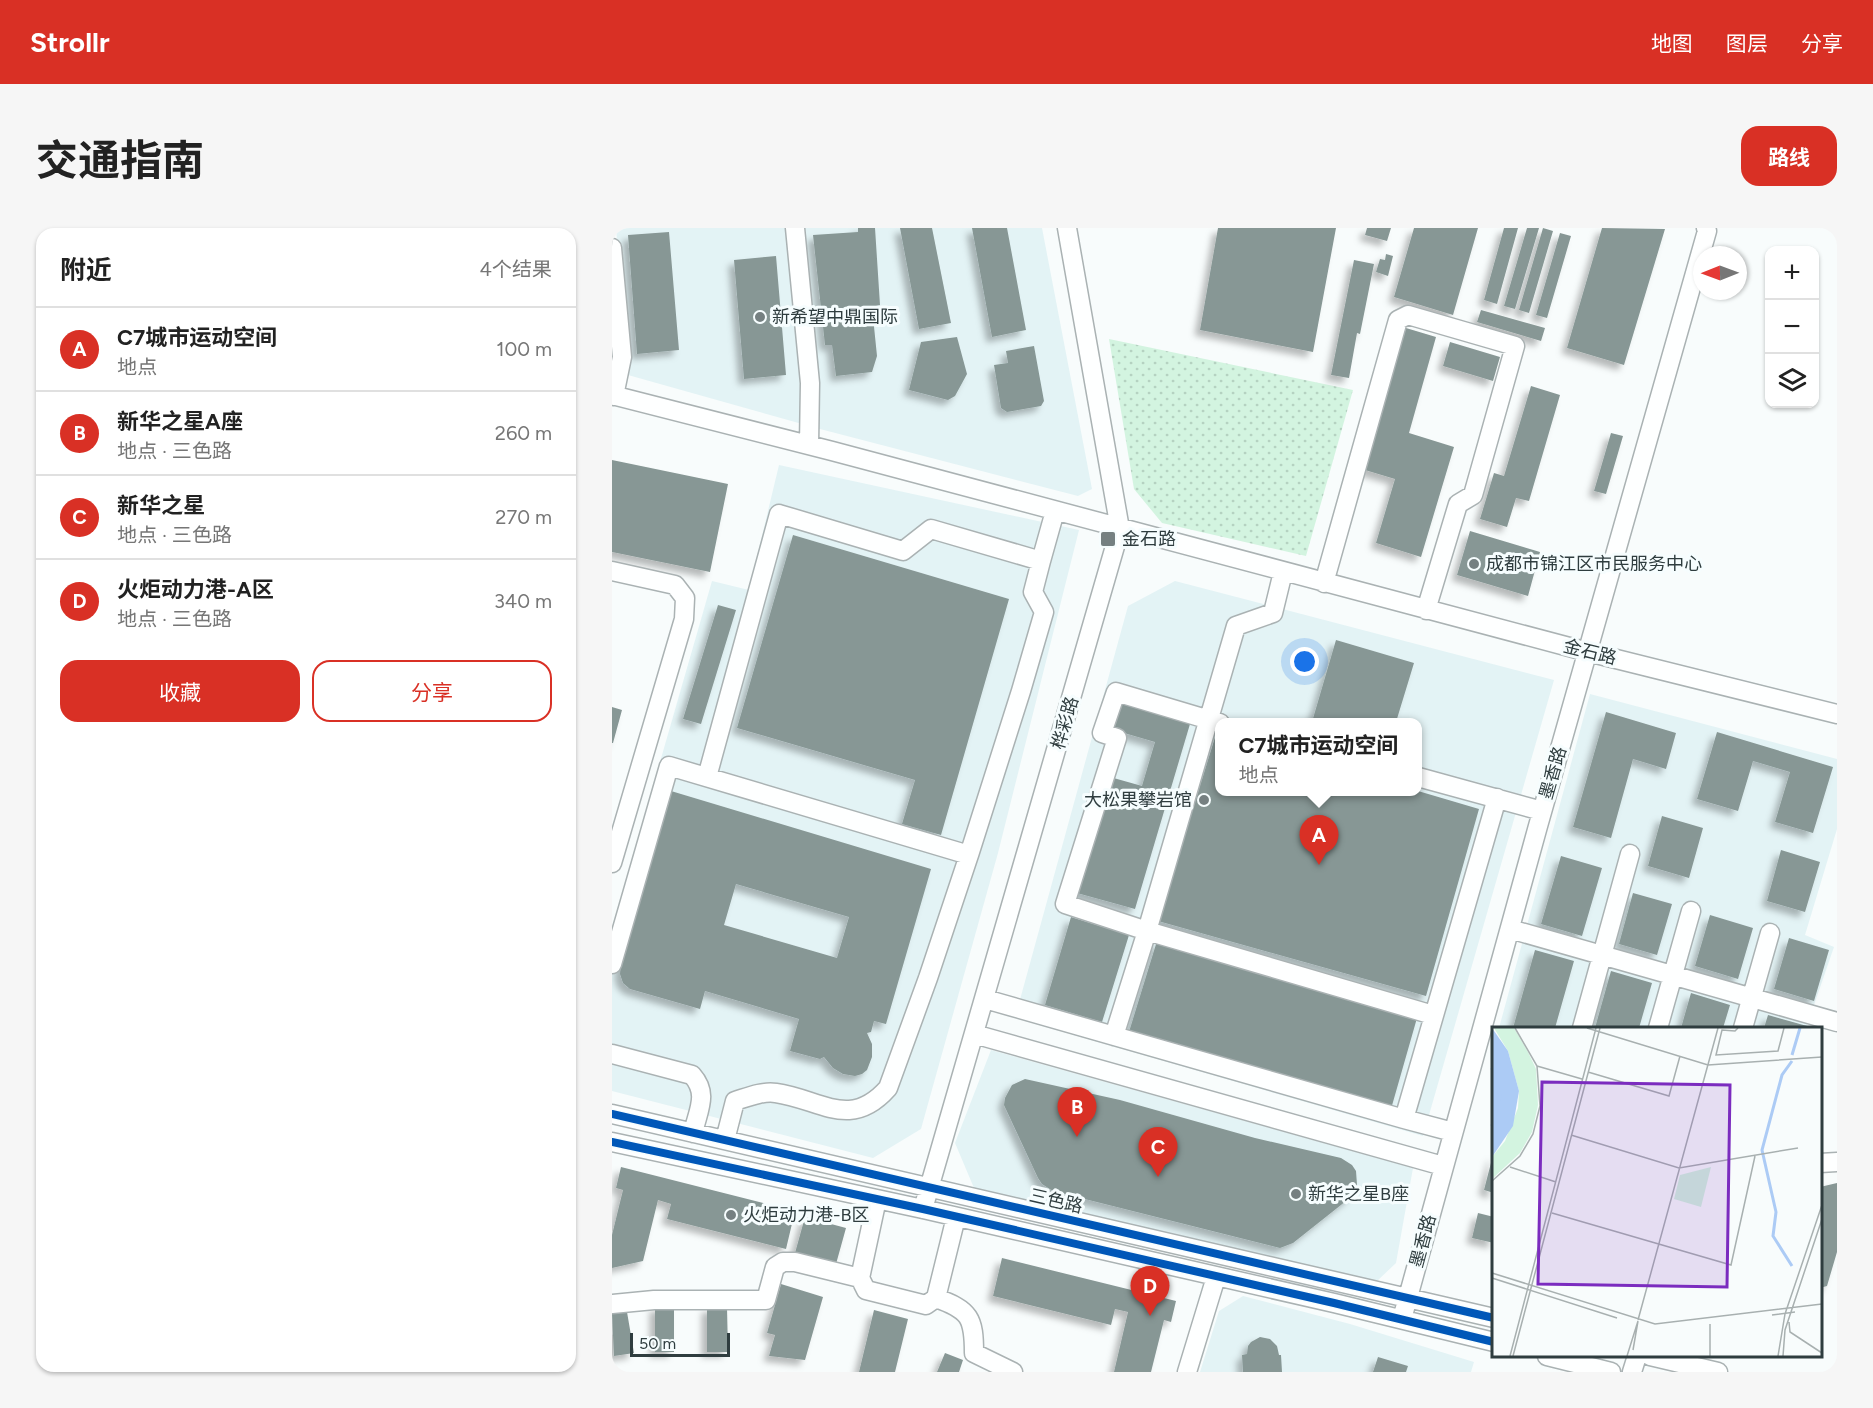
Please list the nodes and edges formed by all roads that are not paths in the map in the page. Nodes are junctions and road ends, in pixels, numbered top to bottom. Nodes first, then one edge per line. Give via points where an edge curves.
1 (795, 228) edge
2 (1067, 228) edge
3 (1706, 228) edge
4 (612, 248) edge
5 (613, 395) edge
6 (809, 445) junction
7 (1055, 511) junction
8 (1120, 529) junction
9 (1041, 561) junction
10 (612, 571) edge
11 (1283, 572) junction
12 (1324, 583) junction
13 (1426, 610) junction
14 (1588, 652) junction
15 (1837, 714) edge
16 (1214, 721) edge
17 (707, 777) junction
18 (1422, 778) edge
19 (1497, 798) junction
20 (1542, 811) junction
21 (1630, 854) dead end
22 (969, 855) junction
23 (612, 863) edge
24 (1691, 911) dead end
25 (1510, 930) junction
26 (1147, 931) junction
27 (1770, 933) dead end
28 (1602, 955) junction
29 (612, 964) edge
30 (1672, 975) junction
31 (1752, 998) junction
32 (985, 999) junction
33 (1433, 1015) junction
34 (1837, 1022) edge
35 (1583, 1027) edge
36 (1659, 1027) edge
37 (1744, 1027) edge
38 (974, 1034) junction
39 (1114, 1036) junction
40 (612, 1054) edge
41 (612, 1113) edge
42 (1404, 1119) junction
43 (1453, 1132) junction
44 (693, 1133) junction
45 (724, 1140) junction
46 (612, 1142) edge
47 (1443, 1166) junction
48 (929, 1188) junction
49 (877, 1199) junction
50 (923, 1209) junction
51 (956, 1217) junction
52 (1216, 1276) junction
53 (860, 1278) junction
54 (1407, 1297) junction
55 (936, 1298) junction
56 (612, 1304) edge
57 (1492, 1318) edge
58 (1402, 1319) junction
59 (1492, 1342) edge
60 (1551, 1357) edge
61 (1637, 1357) edge
62 (1654, 1357) edge
63 (1577, 1364) edge
64 (1013, 1372) edge
65 (1187, 1372) edge
66 (1611, 1372) edge
67 (1632, 1372) edge
68 (1718, 1372) edge

1 - 6 street via 810,383
2 - 8 street, 桦彩路
3 - 14 street, 墨香路
4 - 5 street via 622,357
5 - 6 street, 金石路
6 - 7 street, 金石路
7 - 8 street, 金石路
7 - 9 street
8 - 11 street, 金石路
8 - 32 street, 桦彩路
9 - 17 street via 931,529 903,551 779,514
9 - 22 street via 1033,592 1044,612
10 - 23 street via 675,585 685,598 684,619
11 - 12 street, 金石路
11 - 16 street via 1273,613 1236,626
12 - 13 street, 金石路
12 - 13 street via 1398,320 1408,315 1515,346 1473,495 1458,504
13 - 14 street, 金石路
14 - 15 street, 金石路
14 - 20 street, 墨香路
16 - 26 street
16 - 26 street via 1116,692 1102,733 1117,738 1065,904
17 - 22 street
17 - 29 street via 669,766
18 - 19 street
19 - 20 street
19 - 33 street
20 - 25 street, 墨香路
21 - 28 street
22 - 45 street via 888,1089 862,1108 843,1111 775,1093 755,1094 735,1101
24 - 30 street
25 - 28 street
25 - 43 street, 墨香路
26 - 33 street
26 - 39 street
27 - 31 street
28 - 30 street
28 - 35 street
30 - 31 street
30 - 36 street
31 - 34 street
31 - 37 street
32 - 38 street, 桦彩路
32 - 39 street
33 - 42 street
38 - 47 street
38 - 48 street, 桦彩路
39 - 42 street
40 - 44 street via 692,1075 703,1094
41 - 44 street, 三色路
42 - 43 street
43 - 47 street, 墨香路
44 - 45 street, 三色路
45 - 48 street, 三色路
46 - 49 street, 三色路
47 - 54 street, 墨香路
48 - 50 street, 桦彩路
48 - 54 street, 三色路
49 - 50 street, 三色路
49 - 53 street
50 - 51 street, 三色路
51 - 52 street, 三色路
51 - 55 street
52 - 58 street, 三色路
52 - 65 street
53 - 55 street via 866,1290 926,1305
53 - 56 street via 783,1262 776,1267 766,1300
54 - 57 street, 三色路
54 - 58 street, 墨香路
55 - 64 street via 957,1306 968,1316 974,1332 974,1353
58 - 59 street, 三色路
60 - 63 street
61 - 67 street
62 - 68 street
63 - 66 street

